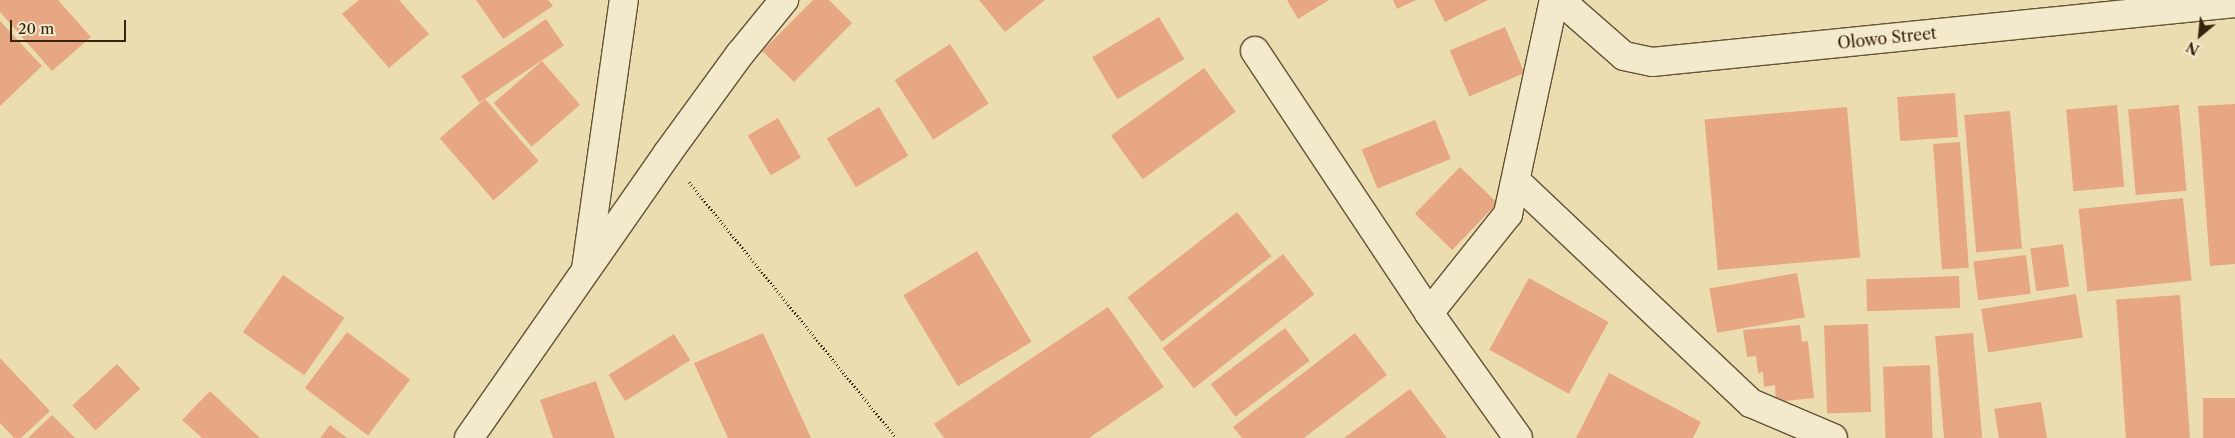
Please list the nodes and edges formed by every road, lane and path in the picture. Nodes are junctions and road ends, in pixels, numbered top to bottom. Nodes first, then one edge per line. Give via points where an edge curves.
1 (624, 0) edge
2 (784, 0) edge
3 (1554, 0) edge
4 (1560, 0) edge
5 (2235, 3) edge
6 (1255, 51) dead end
7 (667, 154) junction
8 (1517, 182) junction
9 (585, 275) junction
10 (1429, 313) junction
11 (469, 438) edge
12 (896, 438) edge
13 (1518, 438) edge
14 (1833, 438) edge

1 - 9 street
2 - 7 street
3 - 8 street
4 - 5 street, Olowo Street via 1624,56 1652,62
6 - 10 street
7 - 9 street
7 - 12 path
8 - 10 street via 1508,214
8 - 14 street via 1752,403
9 - 11 street
10 - 13 street

